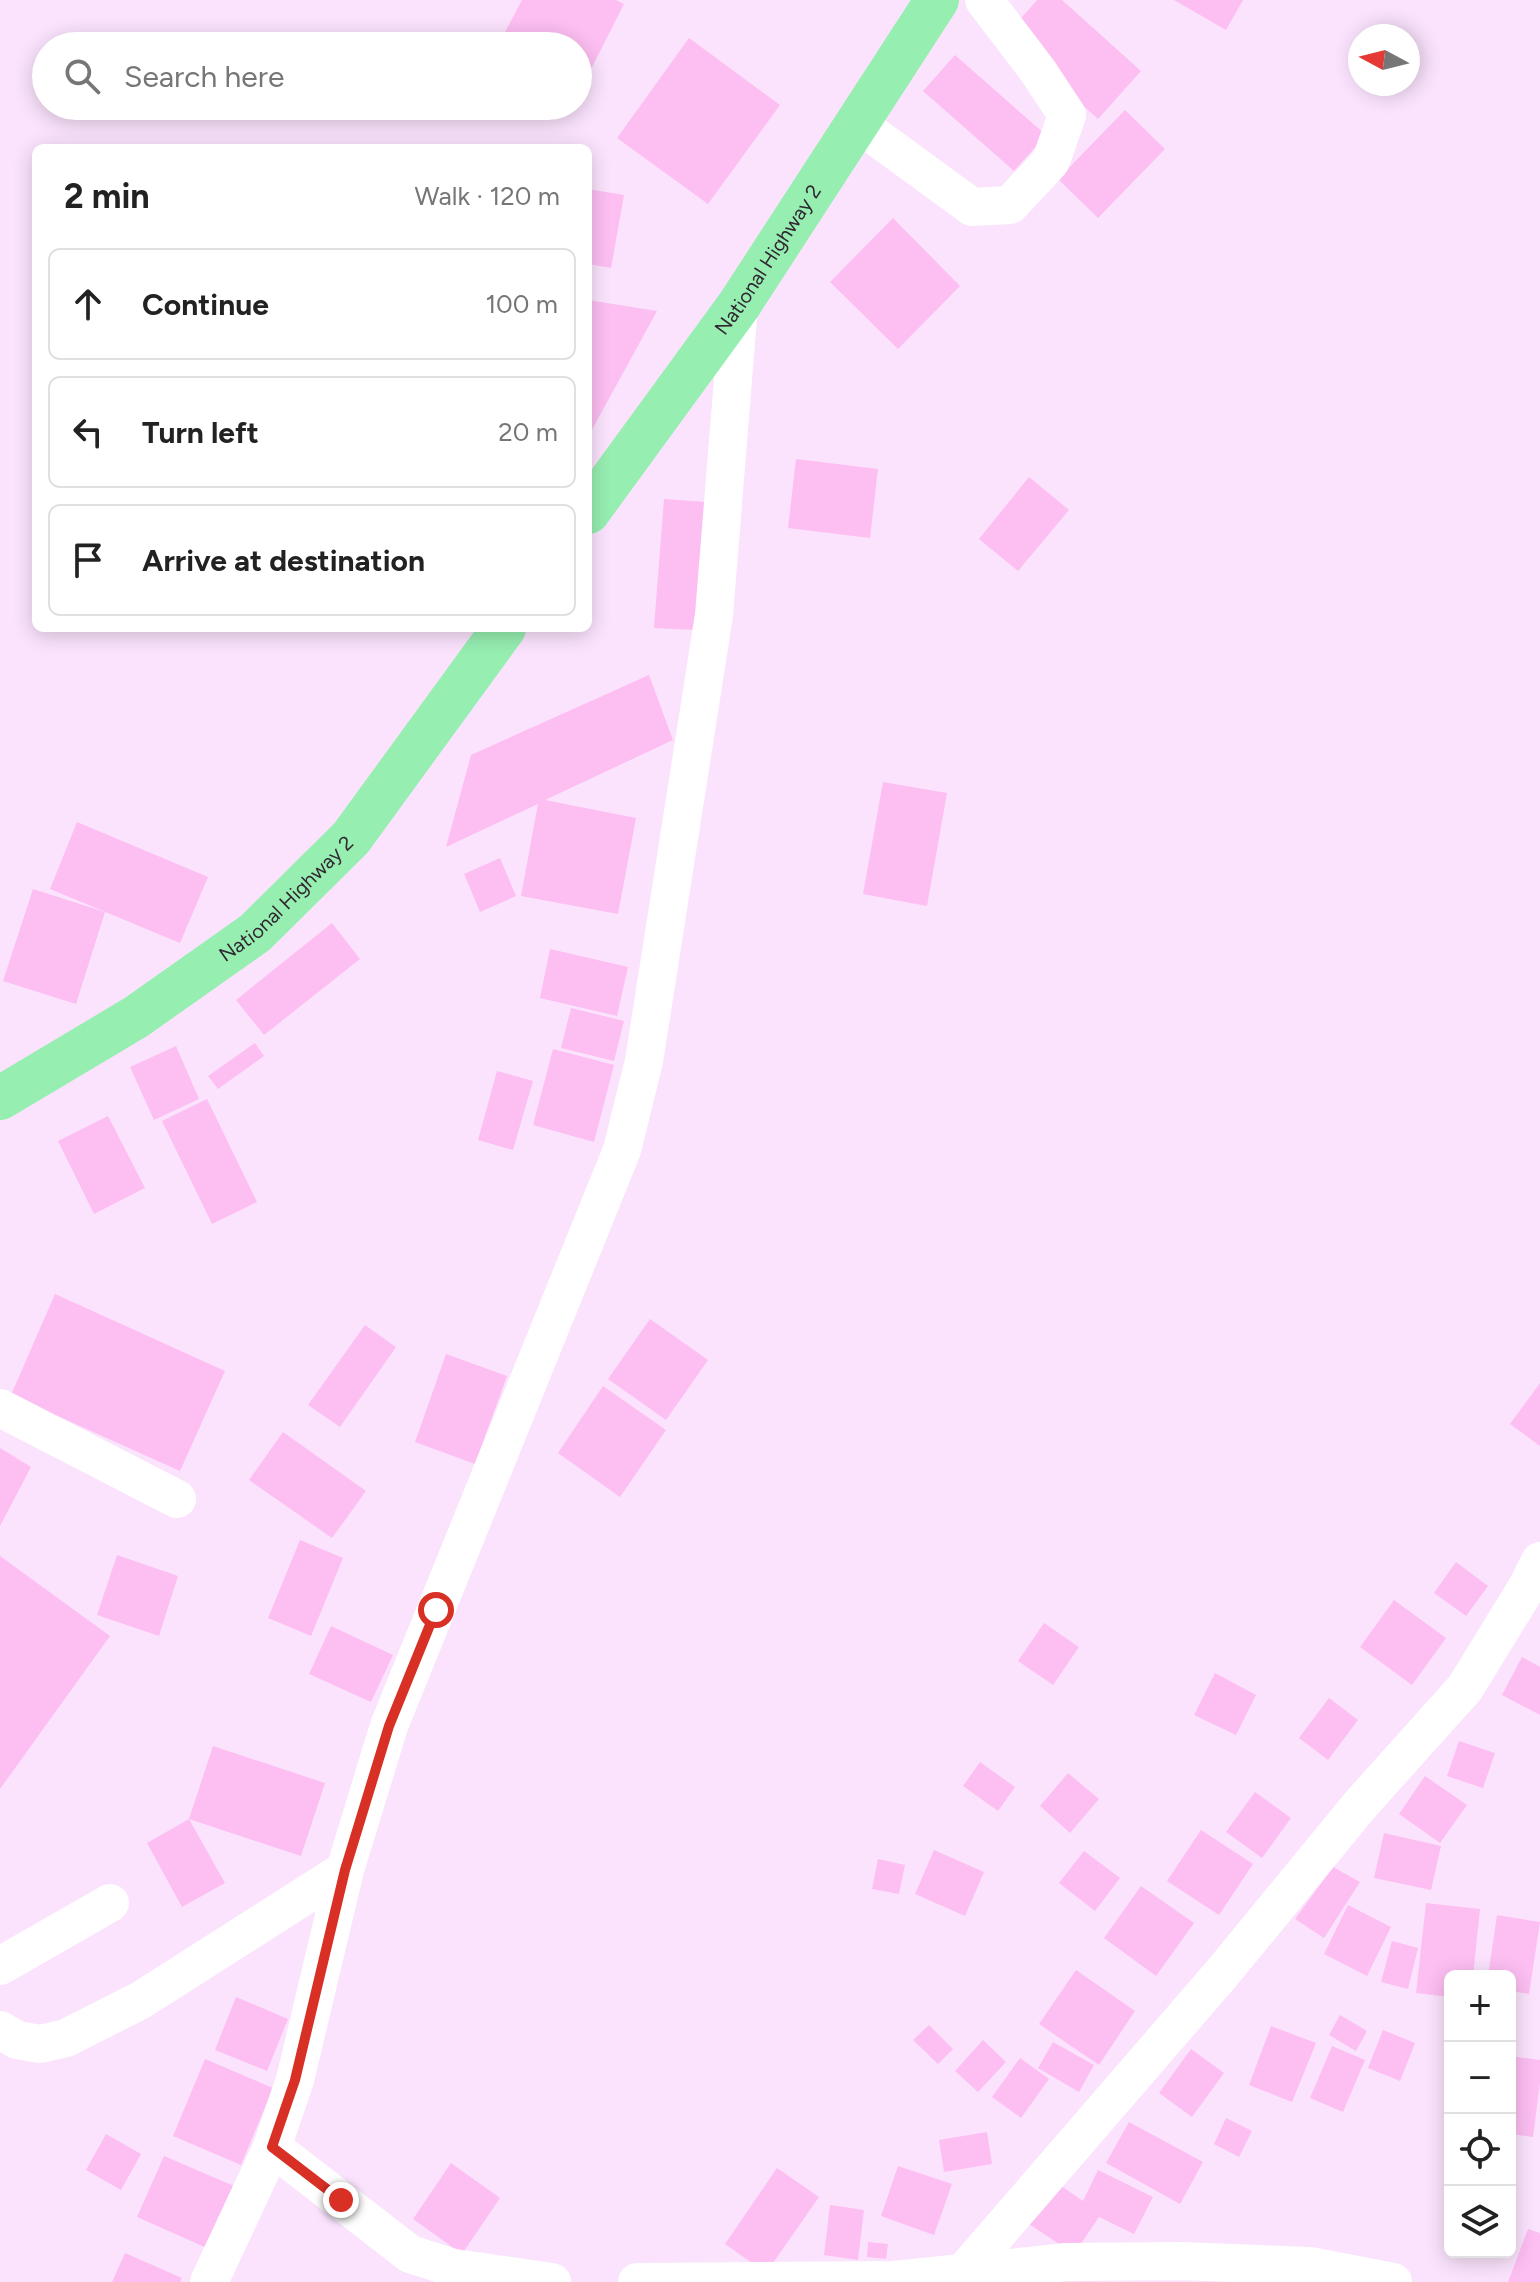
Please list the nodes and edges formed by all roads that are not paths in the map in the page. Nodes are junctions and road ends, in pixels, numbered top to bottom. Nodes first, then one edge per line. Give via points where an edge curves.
1 (937, 0) edge
2 (984, 0) edge
3 (857, 123) junction
4 (739, 305) junction
5 (592, 507) edge
6 (501, 632) edge
7 (0, 1098) edge
8 (0, 1408) edge
9 (177, 1499) dead end
10 (1540, 1561) edge
11 (345, 1870) junction
12 (110, 1903) dead end
13 (0, 1966) edge
14 (0, 2030) edge
15 (272, 2147) junction
16 (963, 2273) junction
17 (827, 2281) edge
18 (209, 2282) edge
19 (552, 2282) edge
20 (637, 2282) edge
21 (1393, 2282) edge

1 - 3 highway, National Highway 2
2 - 3 street via 1067,115 1051,161 1010,205 972,207
3 - 4 highway, National Highway 2
4 - 5 highway, National Highway 2
4 - 11 street via 714,615 644,1061 622,1150 389,1726
6 - 7 highway, National Highway 2 via 351,838 255,933 136,1017
8 - 9 street
10 - 16 street via 1465,1688
11 - 14 street via 141,2000 66,2038 40,2044
11 - 15 street via 295,2080
12 - 13 street
15 - 18 street
15 - 19 street via 410,2254 454,2268
16 - 17 street
16 - 21 street via 1066,2262 1181,2261 1310,2266
17 - 20 street

